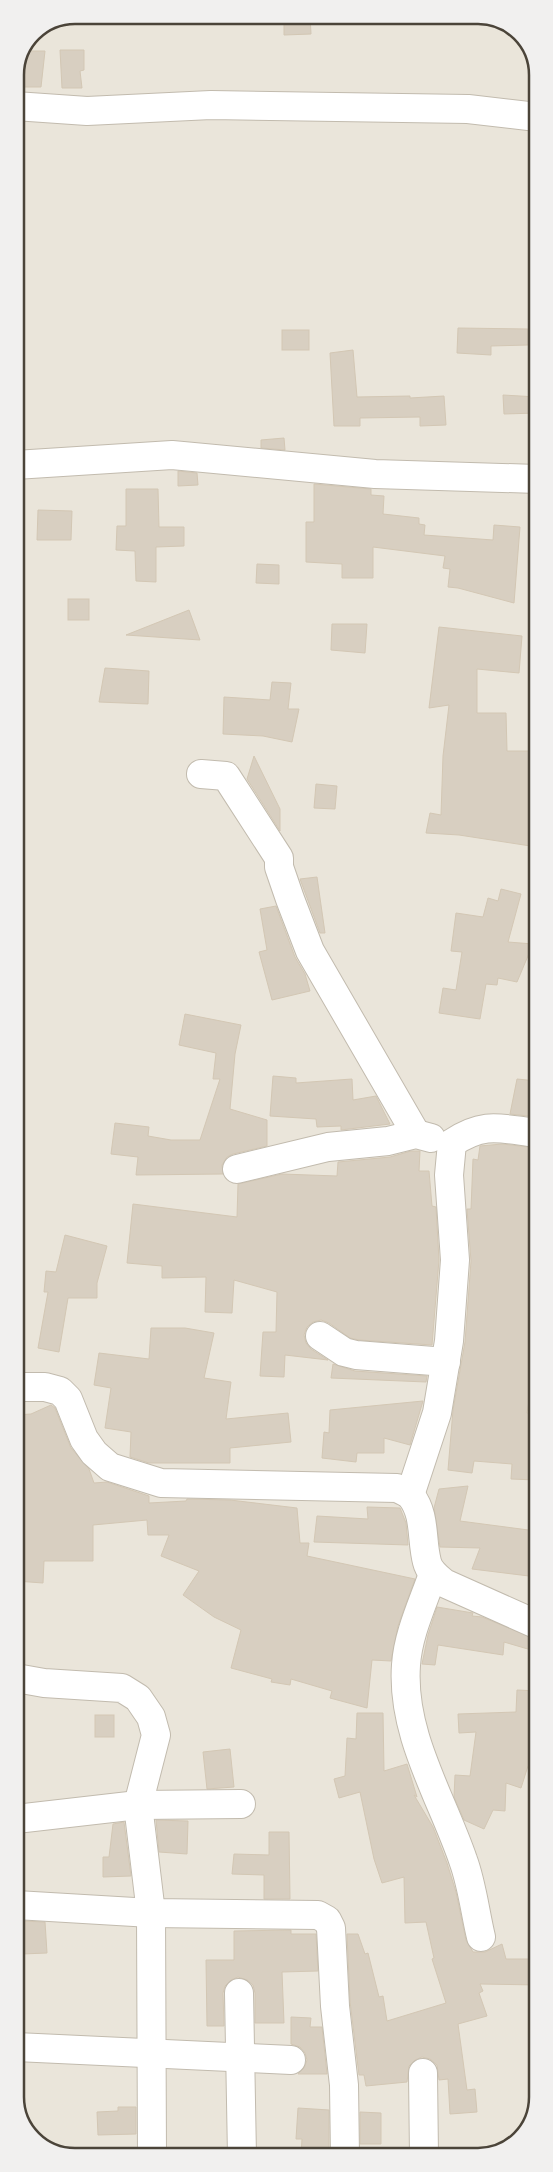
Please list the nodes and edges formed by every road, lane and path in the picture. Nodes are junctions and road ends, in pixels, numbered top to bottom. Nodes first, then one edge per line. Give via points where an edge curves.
1 (24, 107) edge
2 (529, 116) edge
3 (24, 464) edge
4 (529, 479) edge
5 (201, 774) dead end
6 (529, 1132) edge
7 (416, 1134) junction
8 (452, 1144) junction
9 (237, 1169) dead end
10 (320, 1336) dead end
11 (446, 1362) junction
12 (24, 1387) edge
13 (410, 1495) junction
14 (433, 1574) junction
15 (529, 1621) edge
16 (24, 1679) edge
17 (241, 1804) dead end
18 (138, 1805) junction
19 (24, 1818) edge
20 (24, 1905) edge
21 (151, 1913) junction
22 (481, 1937) dead end
23 (239, 1993) dead end
24 (24, 2047) edge
25 (151, 2053) junction
26 (241, 2058) junction
27 (291, 2060) dead end
28 (424, 2073) dead end
29 (152, 2148) edge
30 (242, 2148) edge
31 (345, 2148) edge
32 (424, 2148) edge

1 - 2 street via 88,111 211,105 468,108
3 - 4 street via 172,455 375,474
5 - 7 street via 226,776 279,858 279,867 310,951
6 - 8 street via 486,1127 466,1134
7 - 8 street
7 - 9 street via 388,1141 328,1147
8 - 11 street via 449,1175 455,1260
10 - 11 street via 356,1356
11 - 13 street via 437,1413
12 - 13 street via 60,1391 68,1399 84,1439 94,1454 110,1467 139,1477 161,1483 397,1488
13 - 14 street via 423,1524 427,1562
14 - 15 street via 444,1584
14 - 22 street via 410,1641 406,1665 407,1700 416,1743 464,1861
16 - 18 street via 122,1688 138,1698 151,1717 156,1735
17 - 18 street
18 - 19 street
18 - 21 street
20 - 21 street
21 - 25 street
21 - 31 street via 318,1915 327,1920 331,1928 344,2085
23 - 26 street
24 - 25 street
25 - 26 street
25 - 29 street
26 - 27 street
26 - 30 street
28 - 32 street

